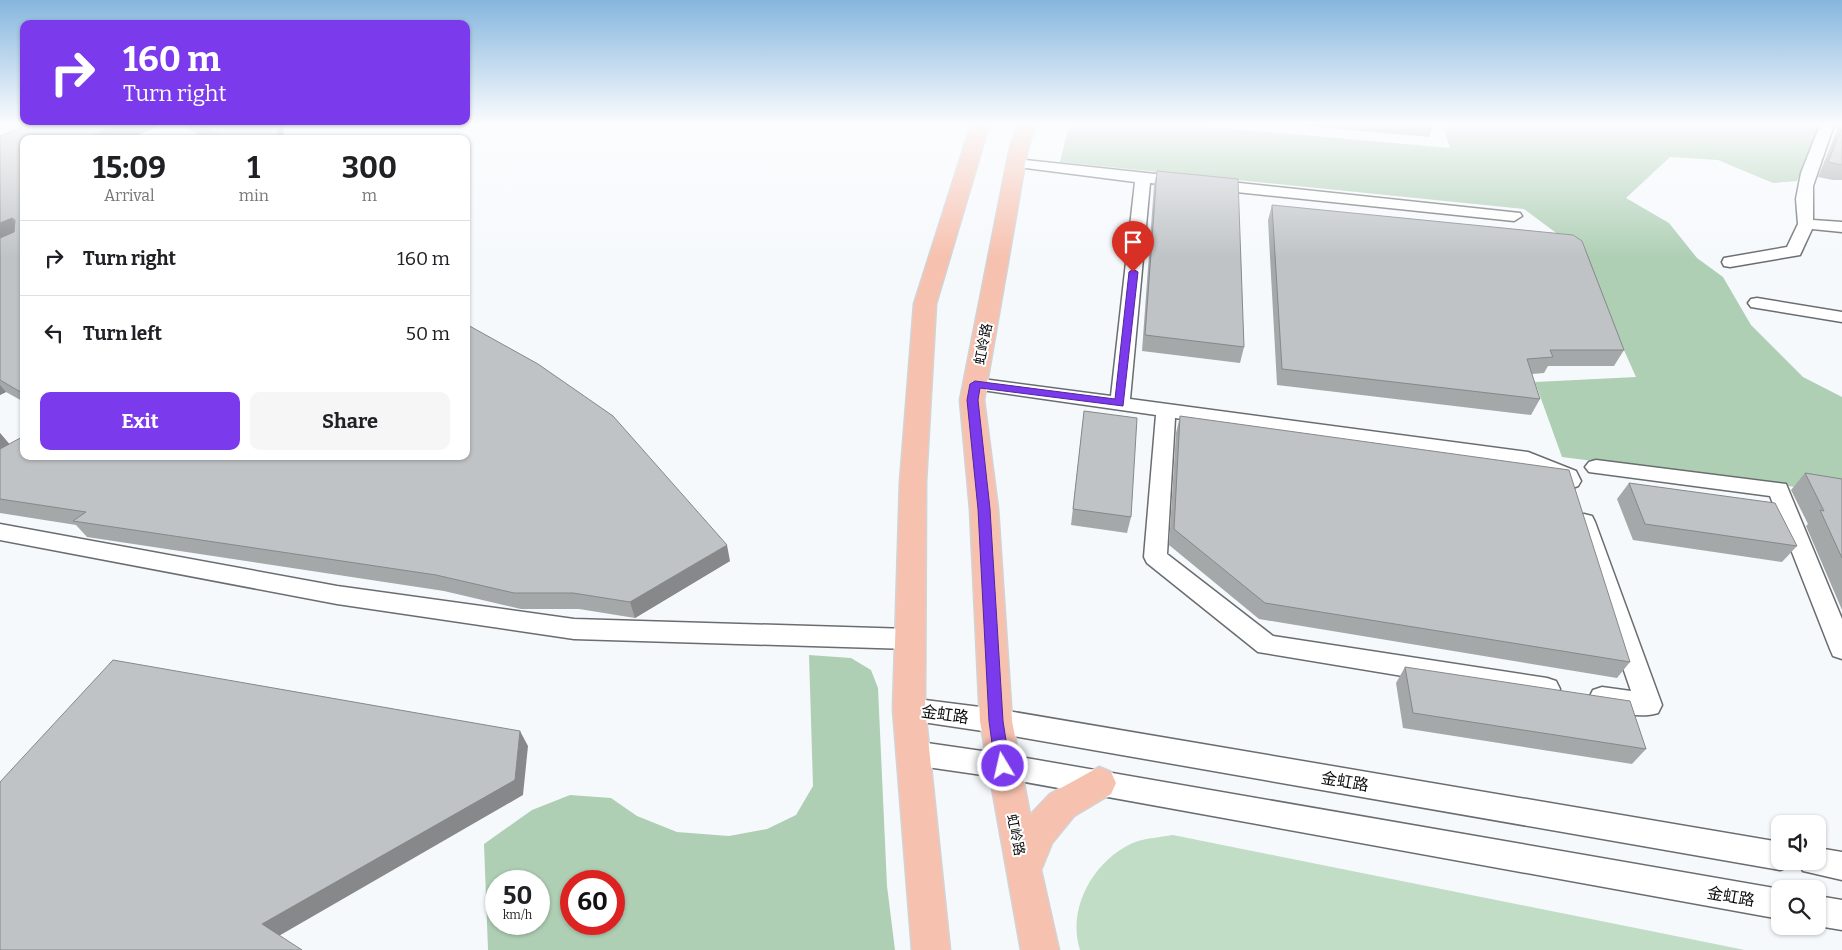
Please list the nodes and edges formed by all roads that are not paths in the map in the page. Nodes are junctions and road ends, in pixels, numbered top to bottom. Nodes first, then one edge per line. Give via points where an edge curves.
1 (966, 169) edge
2 (1015, 169) edge
3 (1070, 169) edge
4 (1810, 169) edge
5 (1143, 178) junction
6 (1514, 216) dead end
7 (1806, 224) junction
8 (1842, 227) edge
9 (1730, 262) dead end
10 (1757, 303) dead end
11 (1842, 317) edge
12 (975, 384) junction
13 (1120, 403) junction
14 (1166, 410) junction
15 (1596, 468) dead end
16 (0, 532) edge
17 (910, 640) junction
18 (1841, 642) edge
19 (909, 709) junction
20 (996, 721) junction
21 (913, 753) junction
22 (1003, 766) junction
23 (1099, 783) junction
24 (1771, 854) edge
25 (1826, 863) edge
26 (1842, 866) edge
27 (1023, 870) junction
28 (1771, 902) edge
29 (1826, 912) edge
30 (1842, 915) edge
31 (931, 950) edge
32 (1040, 950) edge

1 - 17 main road via 925,304 913,482
2 - 12 main road, 虹岭路
3 - 5 street
4 - 7 street via 1804,216
5 - 6 street
5 - 13 street
7 - 8 street
7 - 9 street via 1794,251
10 - 11 street
12 - 13 street
12 - 20 main road, 虹岭路 via 972,400 984,509
13 - 14 street
14 - 14 street via 1528,459 1568,476 1649,705 1267,644 1155,557
15 - 18 street via 1778,489
16 - 17 street via 337,595 574,629
17 - 19 main road
19 - 20 street, 金虹路
19 - 21 main road
20 - 22 main road, 虹岭路
20 - 24 street, 金虹路
21 - 22 street, 金虹路
21 - 31 main road
22 - 23 street, 金虹路
22 - 27 main road, 虹岭路
23 - 27 main road via 1062,804 1038,832
23 - 28 street, 金虹路
25 - 26 street
27 - 32 main road, 虹岭路
29 - 30 street

